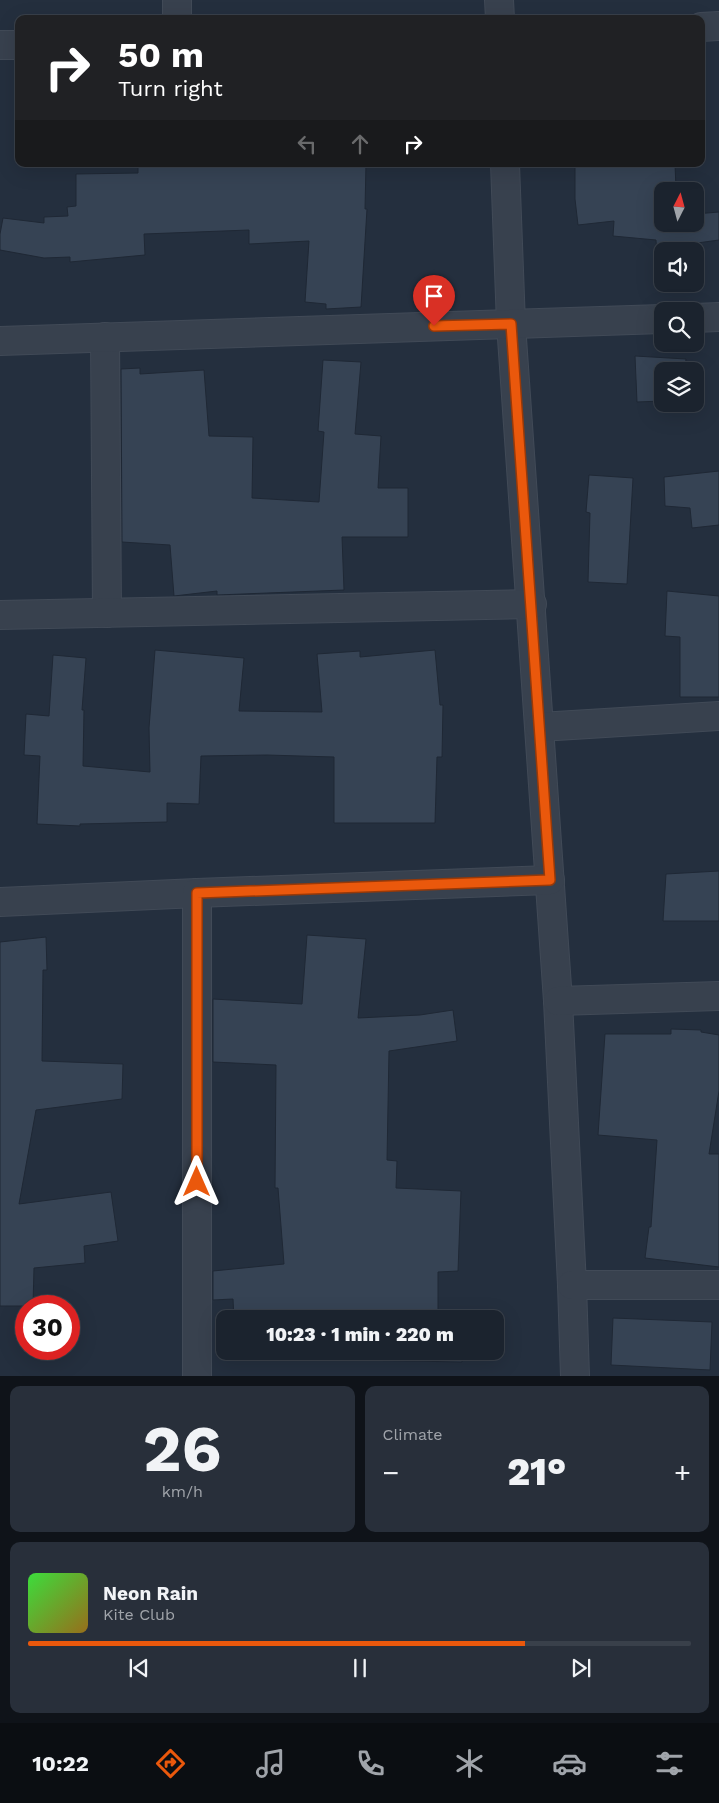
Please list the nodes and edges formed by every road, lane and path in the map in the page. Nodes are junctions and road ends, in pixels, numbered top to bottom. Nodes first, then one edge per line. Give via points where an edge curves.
1 (177, 0) edge
2 (499, 0) edge
3 (177, 15) edge
4 (500, 15) edge
5 (719, 26) edge
6 (705, 27) edge
7 (0, 45) edge
8 (15, 45) edge
9 (505, 167) edge
10 (719, 317) edge
11 (704, 318) edge
12 (654, 319) edge
13 (511, 324) junction
14 (105, 337) junction
15 (0, 342) edge
16 (532, 604) junction
17 (107, 612) junction
18 (0, 616) edge
19 (719, 716) edge
20 (540, 727) junction
21 (550, 880) junction
22 (197, 893) junction
23 (0, 902) edge
24 (719, 996) edge
25 (558, 1001) junction
26 (572, 1285) junction
27 (719, 1285) edge
28 (197, 1376) edge
29 (575, 1376) edge

1 - 3 street
2 - 4 street
5 - 6 street
7 - 8 street
9 - 13 street
10 - 11 street
12 - 13 street
13 - 14 street
13 - 16 street
14 - 15 street
14 - 17 street
16 - 17 street
16 - 20 street
17 - 18 street
19 - 20 street
20 - 21 street
21 - 22 street
21 - 25 street
22 - 23 street
22 - 28 street
24 - 25 street
25 - 26 street
26 - 27 street
26 - 29 street

